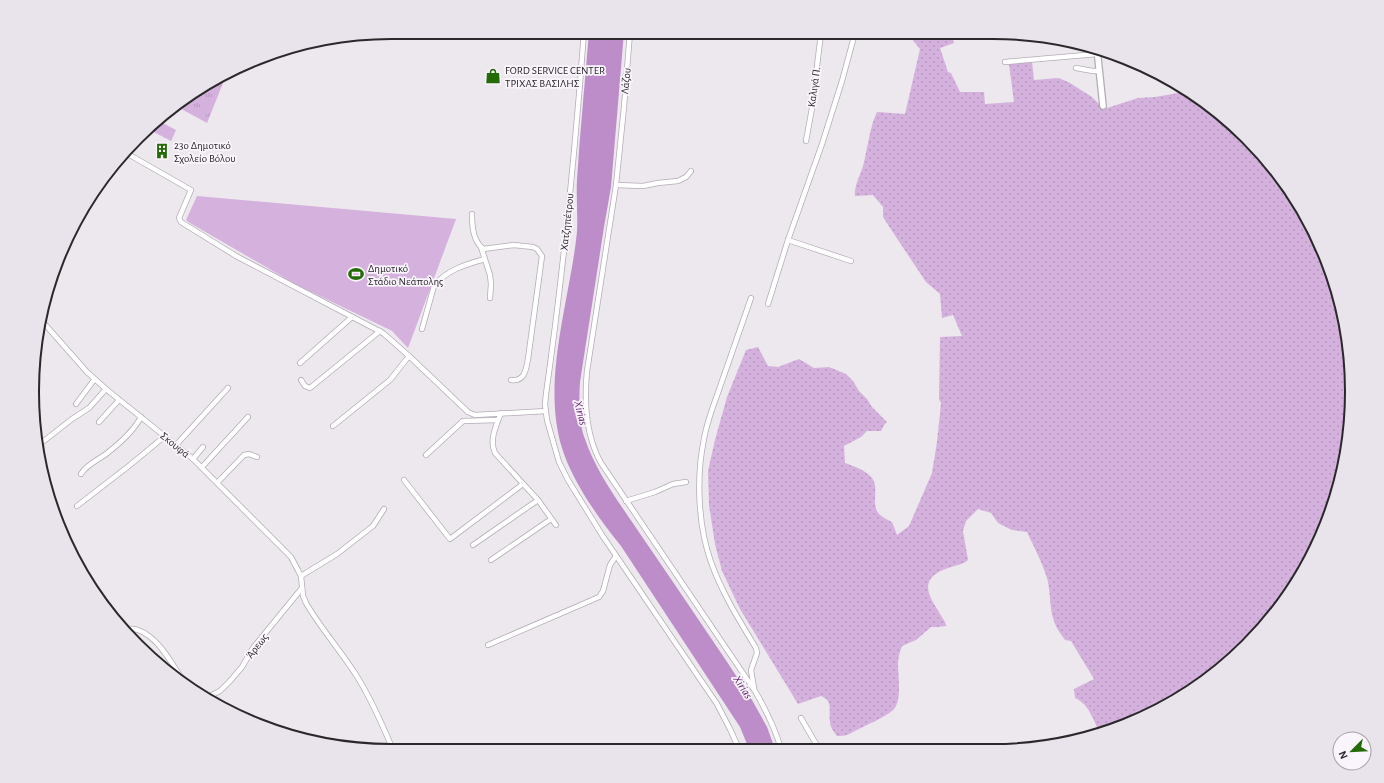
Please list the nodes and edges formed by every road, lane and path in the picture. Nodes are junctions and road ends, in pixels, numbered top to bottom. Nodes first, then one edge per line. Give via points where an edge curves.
1 (584, 39) edge
2 (629, 39) edge
3 (820, 39) edge
4 (853, 39) edge
5 (1090, 53) edge
6 (1097, 55) edge
7 (1005, 62) dead end
8 (1076, 68) dead end
9 (1099, 71) junction
10 (1103, 106) dead end
11 (806, 141) dead end
12 (130, 155) edge
13 (691, 171) dead end
14 (616, 185) junction
15 (472, 214) dead end
16 (788, 240) junction
17 (481, 247) junction
18 (485, 259) junction
19 (851, 261) dead end
20 (490, 298) dead end
21 (751, 298) dead end
22 (768, 304) dead end
23 (352, 317) junction
24 (46, 325) edge
25 (422, 329) dead end
26 (380, 332) junction
27 (409, 356) junction
28 (300, 363) dead end
29 (94, 380) junction
30 (301, 380) dead end
31 (512, 380) dead end
32 (228, 388) dead end
33 (106, 389) junction
34 (119, 400) junction
35 (76, 404) dead end
36 (546, 411) junction
37 (501, 413) junction
38 (141, 417) junction
39 (248, 417) dead end
40 (498, 420) junction
41 (99, 422) dead end
42 (333, 426) dead end
43 (165, 436) junction
44 (43, 442) edge
45 (176, 445) junction
46 (203, 447) dead end
47 (426, 455) dead end
48 (257, 457) dead end
49 (193, 459) junction
50 (202, 467) junction
51 (81, 474) dead end
52 (404, 480) dead end
53 (218, 482) junction
54 (686, 482) dead end
55 (522, 484) junction
56 (538, 500) junction
57 (626, 501) junction
58 (77, 506) dead end
59 (384, 509) dead end
60 (551, 519) junction
61 (556, 525) dead end
62 (473, 545) dead end
63 (616, 556) junction
64 (491, 560) dead end
65 (301, 576) junction
66 (302, 588) junction
67 (131, 630) edge
68 (488, 645) dead end
69 (176, 670) edge
70 (755, 691) junction
71 (212, 695) edge
72 (801, 718) dead end
73 (390, 744) edge
74 (737, 744) edge
75 (780, 744) edge
76 (816, 744) edge

1 - 36 street, Χατζηπέτρου
2 - 14 street, Λάζου
3 - 11 street, Καλιγά Π.
4 - 16 street via 824,137
5 - 7 street
6 - 9 street
8 - 9 street
9 - 10 street
12 - 23 street via 191,190 180,218 181,222 236,256
13 - 14 street via 678,181 643,186
14 - 57 street, Λάζου via 588,365 586,393 588,429 593,446
15 - 17 street via 472,229
16 - 19 street
16 - 22 street
17 - 18 street
17 - 31 street via 486,249 520,245 537,249 542,256 528,359 522,378
18 - 20 street via 490,275
18 - 25 street via 468,264 438,280
21 - 70 street via 704,439 700,510 710,561 728,602 756,648 751,670
23 - 26 street
23 - 28 street
24 - 29 street, Σκουφά
26 - 27 street
26 - 30 street via 310,388
27 - 37 street via 468,412 475,415
27 - 42 street via 390,380
29 - 33 street, Σκουφά
29 - 35 street
32 - 45 street
33 - 34 street, Σκουφά
33 - 44 street via 88,408
34 - 38 street, Σκουφά
34 - 41 street
36 - 37 street
36 - 63 street, Χατζηπέτρου via 556,452 564,472
37 - 40 street
38 - 43 street, Σκουφά
38 - 51 street via 130,433
39 - 50 street
40 - 47 street via 463,421
40 - 55 street via 492,447
43 - 45 street, Σκουφά
43 - 58 street
45 - 49 street, Σκουφά
46 - 49 street
48 - 53 street via 244,455
49 - 50 street, Σκουφά
50 - 53 street, Σκουφά
52 - 55 street via 450,539
53 - 65 street, Σκουφά via 291,557
54 - 57 street via 673,484
55 - 56 street
56 - 60 street
56 - 62 street
57 - 70 street, Λάζου
59 - 65 street via 374,526 337,554
60 - 61 street
60 - 64 street
63 - 68 street via 610,565 599,597
63 - 74 street, Χατζηπέτρου via 717,704
65 - 66 street
66 - 71 street, Άρεως via 253,648 242,667 220,691
66 - 73 street via 310,610 365,690
67 - 69 street via 150,637
70 - 75 street
72 - 76 street

